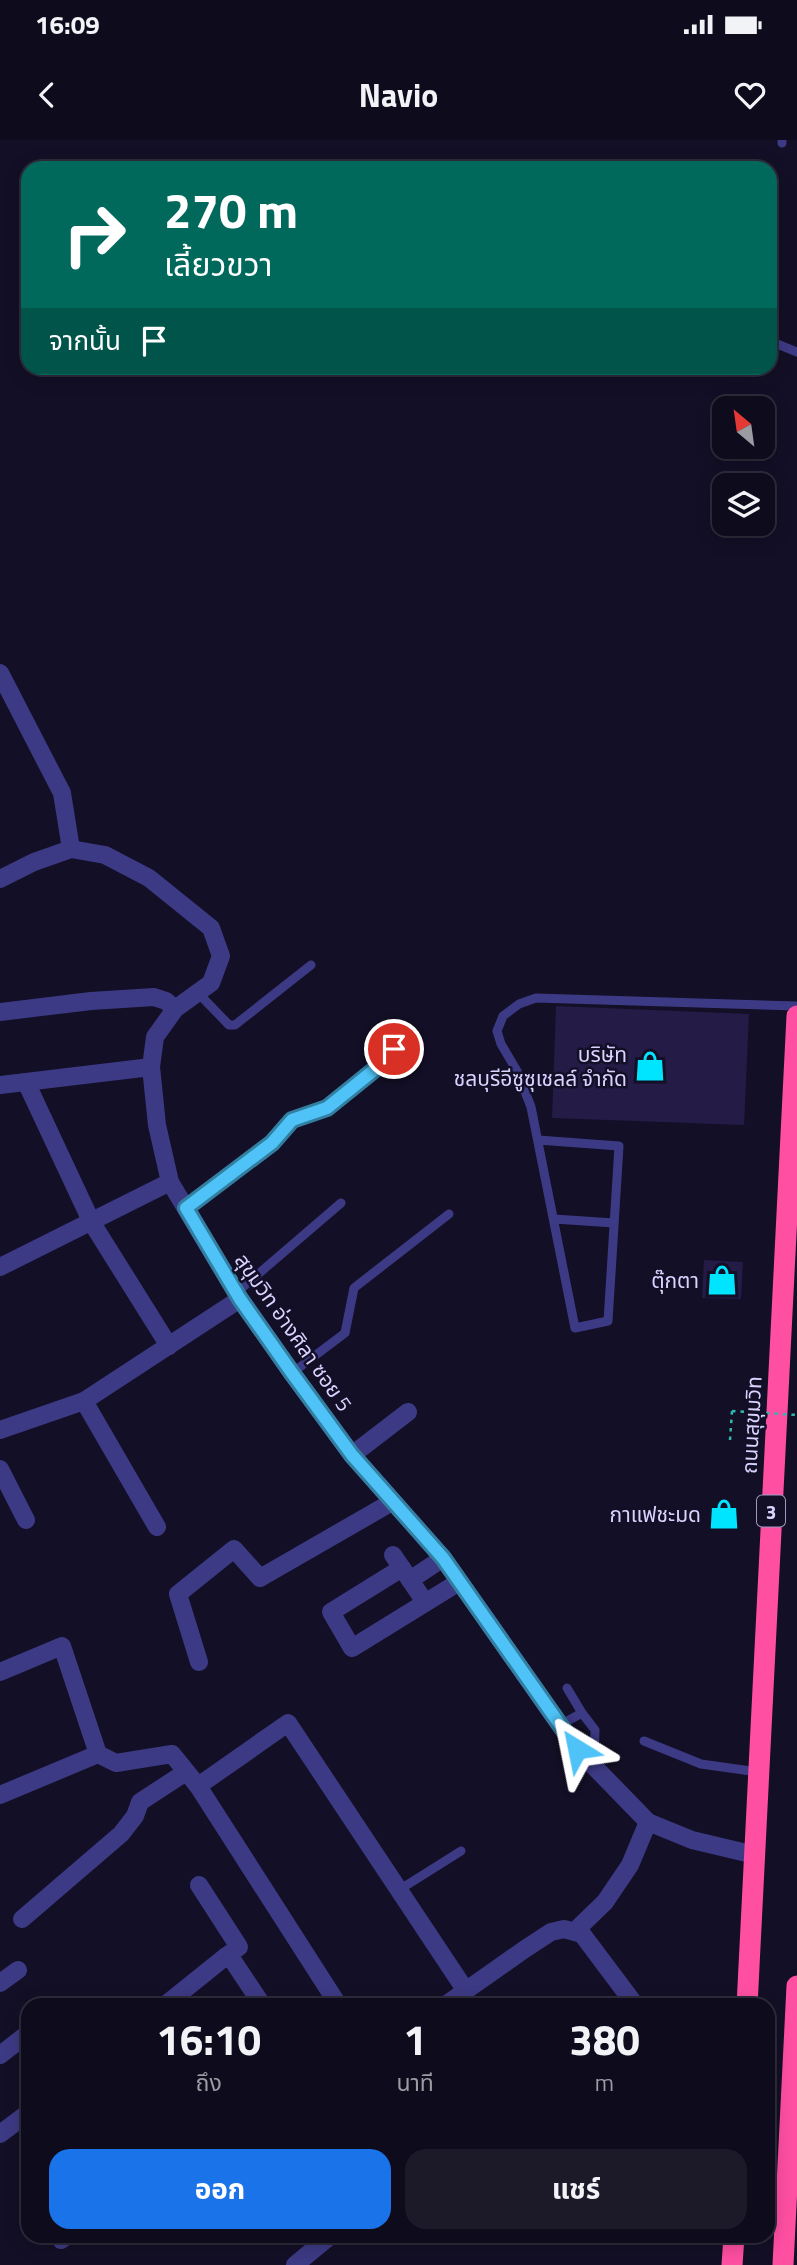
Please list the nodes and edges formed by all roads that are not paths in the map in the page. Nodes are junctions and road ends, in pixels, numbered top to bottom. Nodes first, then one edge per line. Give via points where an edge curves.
1 (777, 344) edge
2 (797, 352) edge
3 (0, 673) edge
4 (71, 849) junction
5 (0, 879) edge
6 (311, 965) dead end
7 (198, 993) junction
8 (797, 1006) edge
9 (176, 1009) junction
10 (0, 1012) edge
11 (797, 1016) edge
12 (408, 1033) dead end
13 (151, 1067) junction
14 (26, 1082) junction
15 (0, 1086) edge
16 (538, 1140) junction
17 (170, 1182) junction
18 (341, 1203) dead end
19 (186, 1208) junction
20 (449, 1214) dead end
21 (554, 1219) junction
22 (92, 1223) junction
23 (614, 1223) junction
24 (0, 1267) edge
25 (238, 1296) junction
26 (169, 1346) junction
27 (292, 1373) junction
28 (84, 1401) junction
29 (408, 1412) dead end
30 (0, 1430) edge
31 (352, 1455) junction
32 (0, 1469) edge
33 (392, 1502) junction
34 (26, 1520) dead end
35 (157, 1527) dead end
36 (443, 1558) junction
37 (402, 1568) junction
38 (459, 1582) junction
39 (425, 1602) junction
40 (199, 1662) dead end
41 (0, 1672) edge
42 (567, 1688) dead end
43 (582, 1713) junction
44 (560, 1726) junction
45 (644, 1741) dead end
46 (98, 1754) junction
47 (594, 1766) junction
48 (758, 1772) junction
49 (192, 1779) junction
50 (0, 1795) edge
51 (648, 1822) junction
52 (461, 1851) dead end
53 (755, 1855) junction
54 (199, 1885) dead end
55 (399, 1891) junction
56 (22, 1919) dead end
57 (575, 1931) junction
58 (225, 1957) junction
59 (18, 1970) dead end
60 (0, 1983) edge
61 (797, 1986) edge
62 (466, 1990) junction
63 (174, 1998) edge
64 (258, 1998) edge
65 (334, 1998) edge
66 (455, 1998) edge
67 (630, 1998) edge
68 (747, 1998) edge
69 (21, 2039) edge
70 (0, 2055) edge
71 (21, 2118) edge
72 (0, 2134) edge
73 (792, 2169) edge
74 (322, 2243) edge
75 (734, 2243) edge
76 (295, 2265) edge
77 (732, 2265) edge
78 (783, 2265) edge

1 - 2 lane
3 - 4 street via 62,793
4 - 5 street, สุขุมวิท อ่างศิลา ซอย 5
4 - 7 street, สุขุมวิท อ่างศิลา ซอย 5 via 105,855 149,878 211,928 221,956 211,984
6 - 7 lane via 235,1025 229,1025
7 - 9 street, สุขุมวิท อ่างศิลา ซอย 5
8 - 16 lane via 536,998 519,1004 503,1016 497,1031 531,1107
9 - 10 street via 154,998
9 - 13 street, สุขุมวิท อ่างศิลา ซอย 5 via 155,1037
11 - 48 highway, ถนนสุขุมวิท / 3
12 - 19 lane via 379,1066 327,1108 292,1120 272,1143
13 - 14 street
13 - 17 street, สุขุมวิท อ่างศิลา ซอย 5 via 157,1125
14 - 15 street
14 - 22 street
16 - 21 lane
16 - 23 lane via 619,1146
17 - 19 street, สุขุมวิท อ่างศิลา ซอย 5
17 - 22 street
18 - 25 lane
19 - 25 street, สุขุมวิท อ่างศิลา ซอย 5
20 - 27 lane via 354,1288 345,1333
21 - 23 lane
21 - 23 lane via 575,1328 608,1321
22 - 24 street
22 - 26 street
25 - 26 street
25 - 27 street, สุขุมวิท อ่างศิลา ซอย 5
26 - 28 street
27 - 31 street, สุขุมวิท อ่างศิลา ซอย 5
28 - 30 street
28 - 35 street
29 - 31 street
31 - 33 street, สุขุมวิท อ่างศิลา ซอย 5
32 - 34 street
33 - 36 street, สุขุมวิท อ่างศิลา ซอย 5
33 - 40 street via 260,1578 234,1549 178,1594
36 - 37 street
36 - 38 street, สุขุมวิท อ่างศิลา ซอย 5
37 - 39 street
37 - 39 street via 331,1612 352,1648
38 - 39 street
38 - 44 street, สุขุมวิท อ่างศิลา ซอย 5
41 - 46 street via 62,1646
42 - 43 lane
43 - 44 lane
43 - 47 lane via 594,1730
44 - 47 street, สุขุมวิท อ่างศิลา ซอย 5
45 - 48 lane via 701,1765
46 - 49 street via 116,1763 172,1754
46 - 50 street
47 - 51 street, สุขุมวิท อ่างศิลา ซอย 5
48 - 53 highway, ถนนสุขุมวิท / 3
49 - 55 street via 288,1723
49 - 56 street via 140,1802 121,1835
49 - 65 street
51 - 53 street, สุขุมวิท อ่างศิลา ซอย 5 via 692,1840
51 - 57 street via 630,1865 606,1902
52 - 55 lane
53 - 68 highway, ถนนสุขุมวิท / 3
54 - 58 street via 239,1947
55 - 62 street
57 - 62 street via 551,1932
57 - 67 street via 592,1945
58 - 63 street
58 - 64 street via 233,1961
59 - 60 street
61 - 73 highway
62 - 66 street
69 - 70 street
71 - 72 street
73 - 78 highway
74 - 76 street
75 - 77 highway

